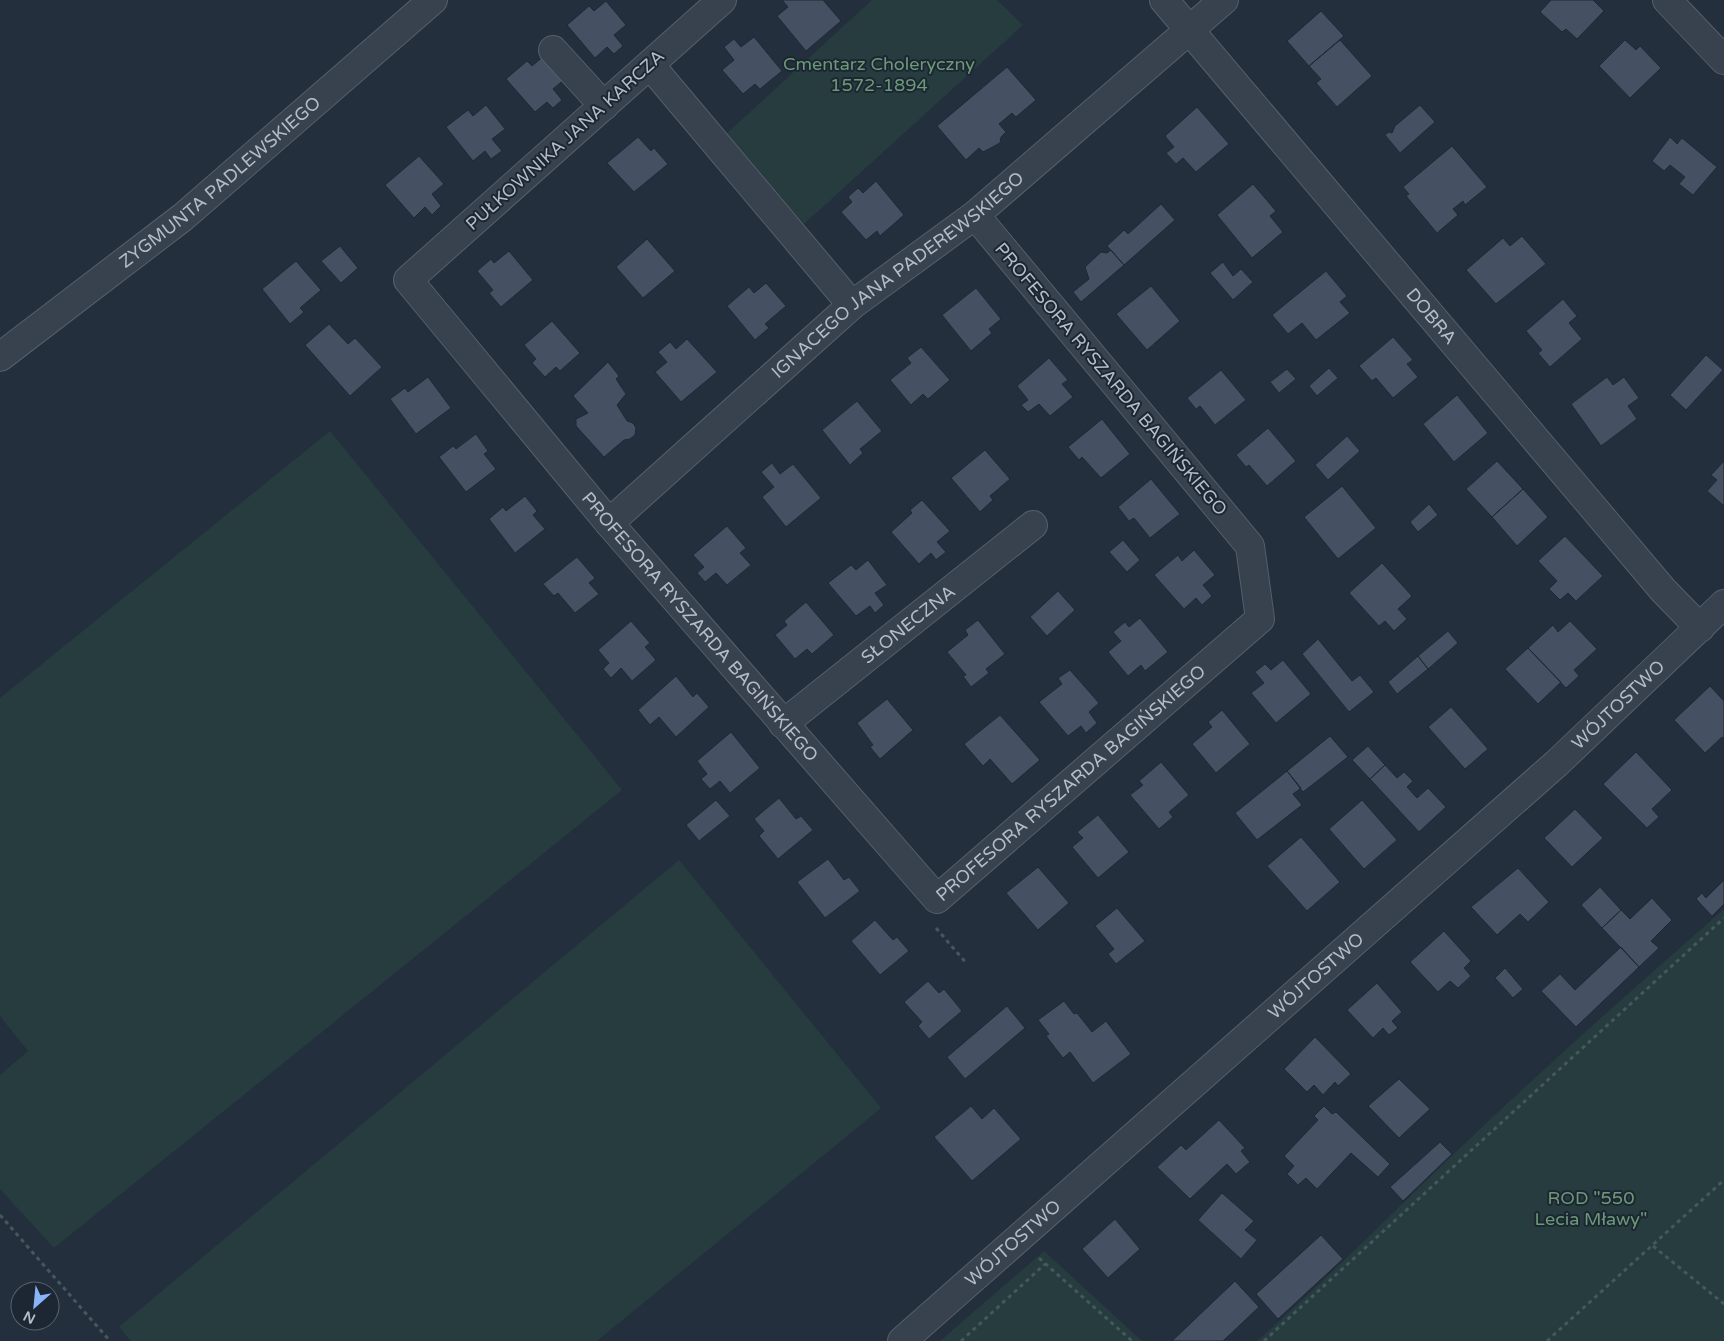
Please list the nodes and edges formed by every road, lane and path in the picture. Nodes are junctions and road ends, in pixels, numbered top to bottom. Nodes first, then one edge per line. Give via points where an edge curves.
1 (433, 0) edge
2 (722, 0) edge
3 (1164, 0) edge
4 (1224, 0) edge
5 (1682, 5) edge
6 (1190, 29) junction
7 (553, 50) dead end
8 (1724, 60) edge
9 (650, 65) junction
10 (604, 106) junction
11 (975, 215) junction
12 (408, 280) joint
13 (852, 305) junction
14 (0, 357) edge
15 (609, 523) junction
16 (1033, 525) dead end
17 (1724, 604) edge
18 (1700, 628) junction
19 (783, 724) junction
20 (1724, 918) edge
21 (1724, 1180) edge
22 (0, 1215) edge
23 (1013, 1243) junction
24 (1653, 1246) junction
25 (1045, 1264) junction
26 (1724, 1304) edge
27 (110, 1341) edge
28 (902, 1341) edge
29 (961, 1341) edge
30 (1132, 1341) edge
31 (1264, 1341) edge
32 (1548, 1341) edge

1 - 14 street, ZYGMUNTA PADLEWSKIEGO via 183,217
2 - 9 street, PUŁKOWNIKA JANA KARCZA
3 - 6 street, DOBRA
4 - 6 street, IGNACEGO JANA PADEREWSKIEGO
5 - 8 street
6 - 11 street, IGNACEGO JANA PADEREWSKIEGO
6 - 18 street, DOBRA via 1656,583
7 - 10 street
9 - 10 street, PUŁKOWNIKA JANA KARCZA
9 - 13 street
10 - 12 street, PUŁKOWNIKA JANA KARCZA
11 - 13 street, IGNACEGO JANA PADEREWSKIEGO
11 - 19 street, PROFESORA RYSZARDA BAGIŃSKIEGO via 1250,546 1260,619 937,899
12 - 15 street, PROFESORA RYSZARDA BAGIŃSKIEGO
13 - 15 street, IGNACEGO JANA PADEREWSKIEGO
15 - 19 street, PROFESORA RYSZARDA BAGIŃSKIEGO
16 - 19 street, SŁONECZNA
17 - 18 street, WÓJTOSTWO
18 - 23 street, WÓJTOSTWO via 1557,763
20 - 31 path
21 - 24 path
22 - 27 path
23 - 25 path
23 - 28 street, WÓJTOSTWO
24 - 26 path
24 - 32 path
25 - 29 path
25 - 30 path

